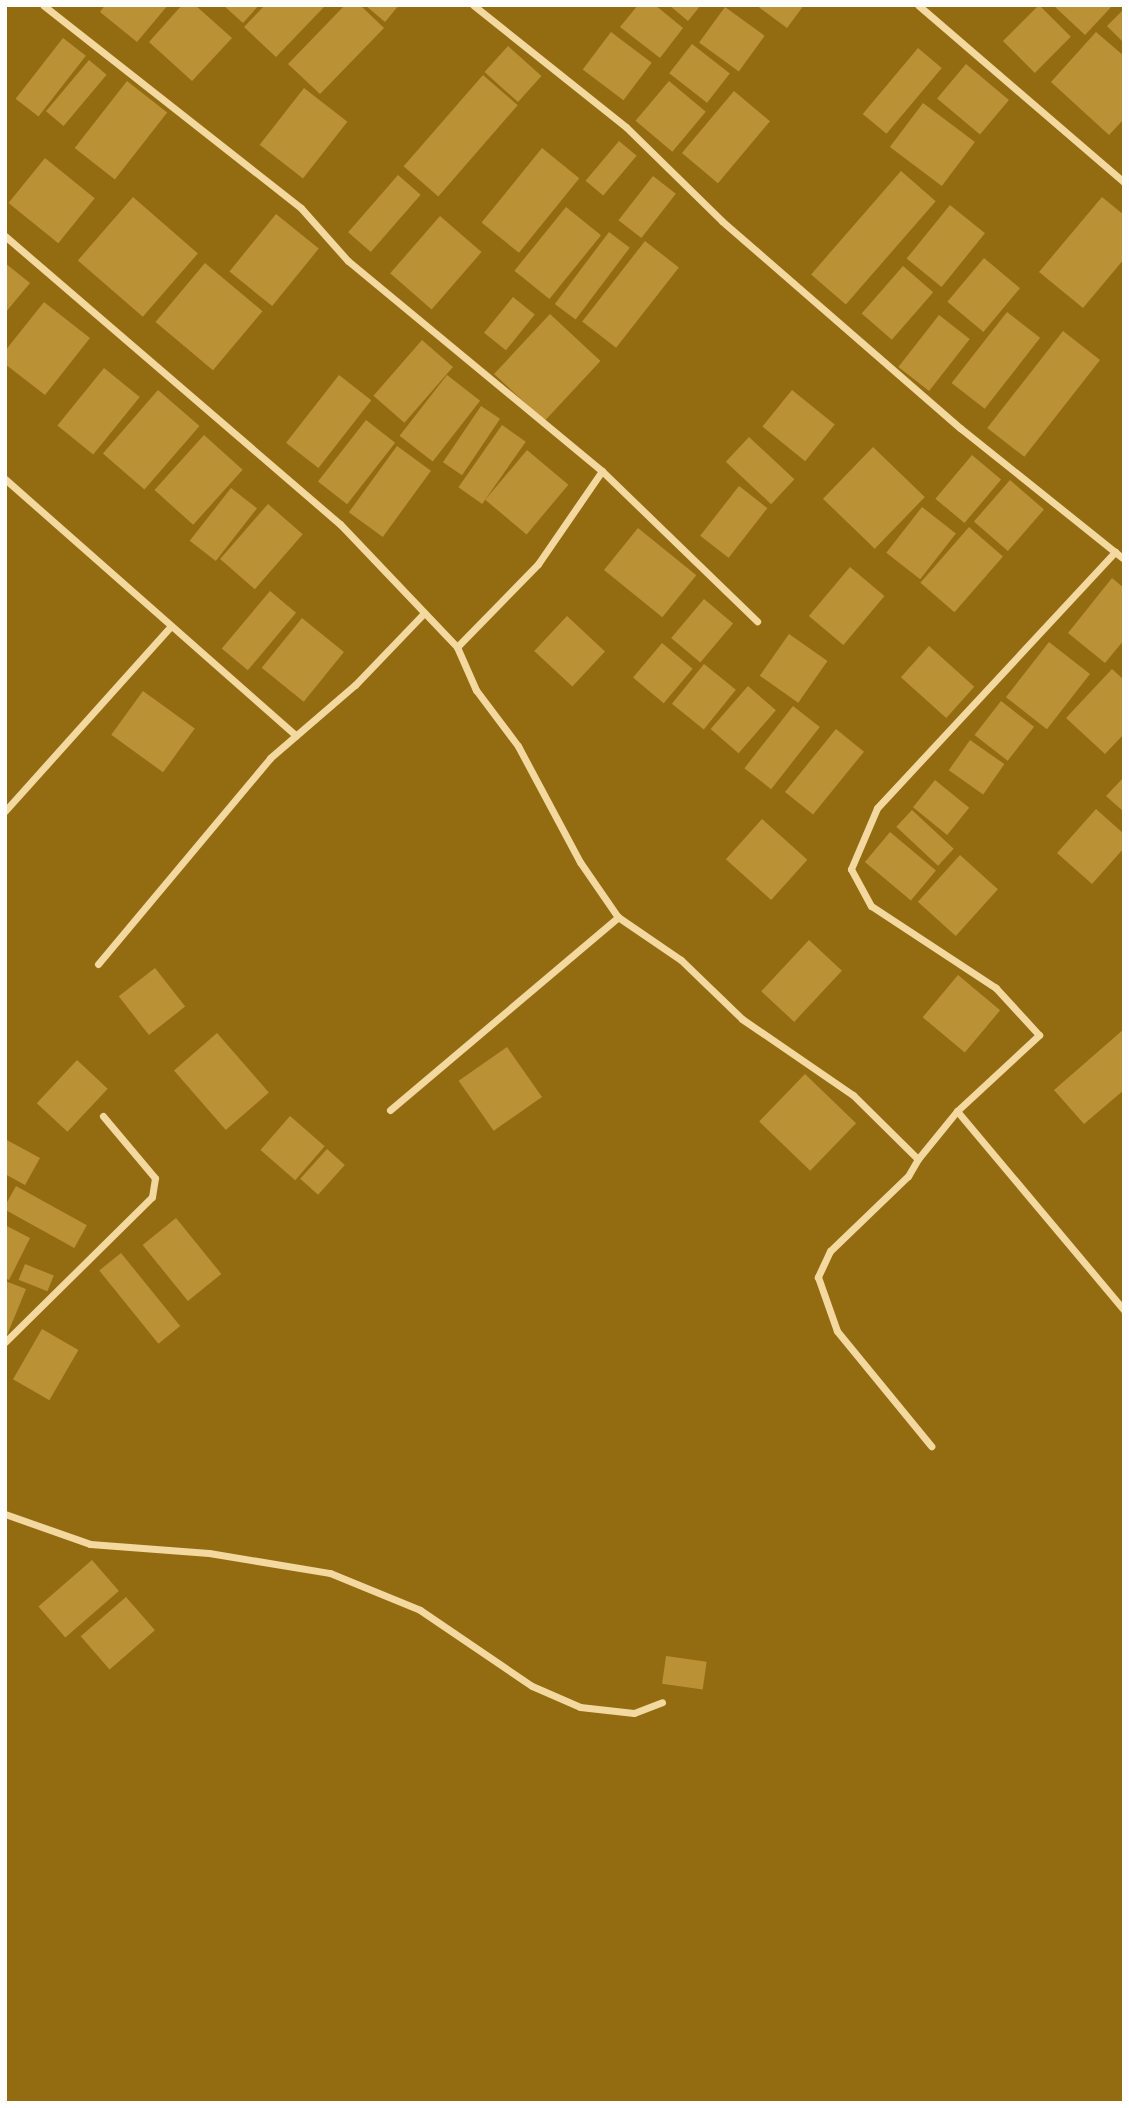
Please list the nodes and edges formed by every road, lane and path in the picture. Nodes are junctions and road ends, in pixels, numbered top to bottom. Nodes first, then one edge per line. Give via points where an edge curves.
1 (43, 5) edge
2 (473, 5) edge
3 (918, 5) edge
4 (1124, 182) edge
5 (5, 236) edge
6 (602, 471) junction
7 (5, 479) edge
8 (1115, 552) junction
9 (1124, 559) edge
10 (424, 613) junction
11 (757, 621) dead end
12 (169, 628) junction
13 (457, 647) junction
14 (296, 736) junction
15 (5, 811) edge
16 (618, 917) junction
17 (98, 964) dead end
18 (390, 1110) dead end
19 (957, 1111) junction
20 (103, 1116) dead end
21 (918, 1159) junction
22 (1124, 1310) edge
23 (5, 1342) edge
24 (931, 1446) dead end
25 (5, 1514) edge
26 (662, 1702) dead end

1 - 6 street via 302,208 348,261
2 - 8 street via 626,127 722,221 960,428 1016,467 1051,505
3 - 4 street
5 - 10 street via 340,524
6 - 11 street
6 - 13 street via 538,564
7 - 12 street
8 - 9 street
8 - 19 street via 877,808 858,842 851,869 871,906 996,988 1039,1035
10 - 13 street
10 - 14 street
12 - 14 street
12 - 15 street
13 - 16 street via 476,690 518,746 580,862
14 - 17 street via 270,758
16 - 18 street
16 - 21 street via 681,960 743,1018 853,1095
19 - 21 street
19 - 22 street
20 - 23 street via 155,1178 152,1197
21 - 24 street via 908,1177 830,1251 818,1277 838,1331
25 - 26 street via 90,1544 209,1553 330,1573 420,1610 532,1686 580,1707 634,1713

